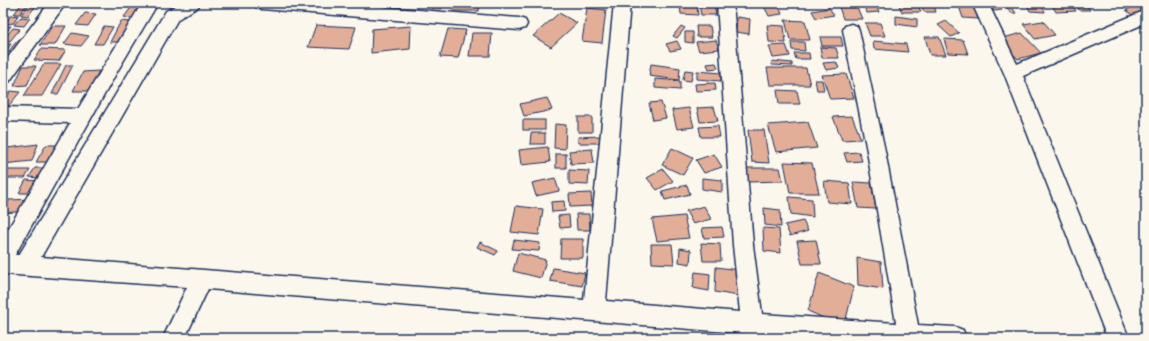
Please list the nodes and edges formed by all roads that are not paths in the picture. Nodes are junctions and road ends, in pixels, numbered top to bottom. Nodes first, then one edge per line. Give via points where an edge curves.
1 (58, 3) edge
2 (150, 3) edge
3 (192, 3) edge
4 (262, 3) edge
5 (622, 3) edge
6 (724, 3) edge
7 (980, 3) edge
8 (1146, 16) edge
9 (520, 24) dead end
10 (851, 30) dead end
11 (1013, 73) junction
12 (3, 77) edge
13 (3, 114) edge
14 (84, 116) junction
15 (3, 257) edge
16 (3, 264) edge
17 (26, 265) junction
18 (202, 278) junction
19 (594, 311) junction
20 (752, 324) junction
21 (909, 335) junction
22 (174, 338) edge
23 (956, 338) edge
24 (1118, 338) edge

1 - 12 street
2 - 14 street
3 - 17 street via 172,15
4 - 9 street
5 - 19 street
6 - 20 street via 743,246
7 - 11 street
8 - 11 street
10 - 21 street
11 - 24 street
13 - 14 street
14 - 15 street
16 - 17 street
17 - 18 street
18 - 19 street
18 - 22 street
19 - 20 street
20 - 21 street
21 - 23 street

